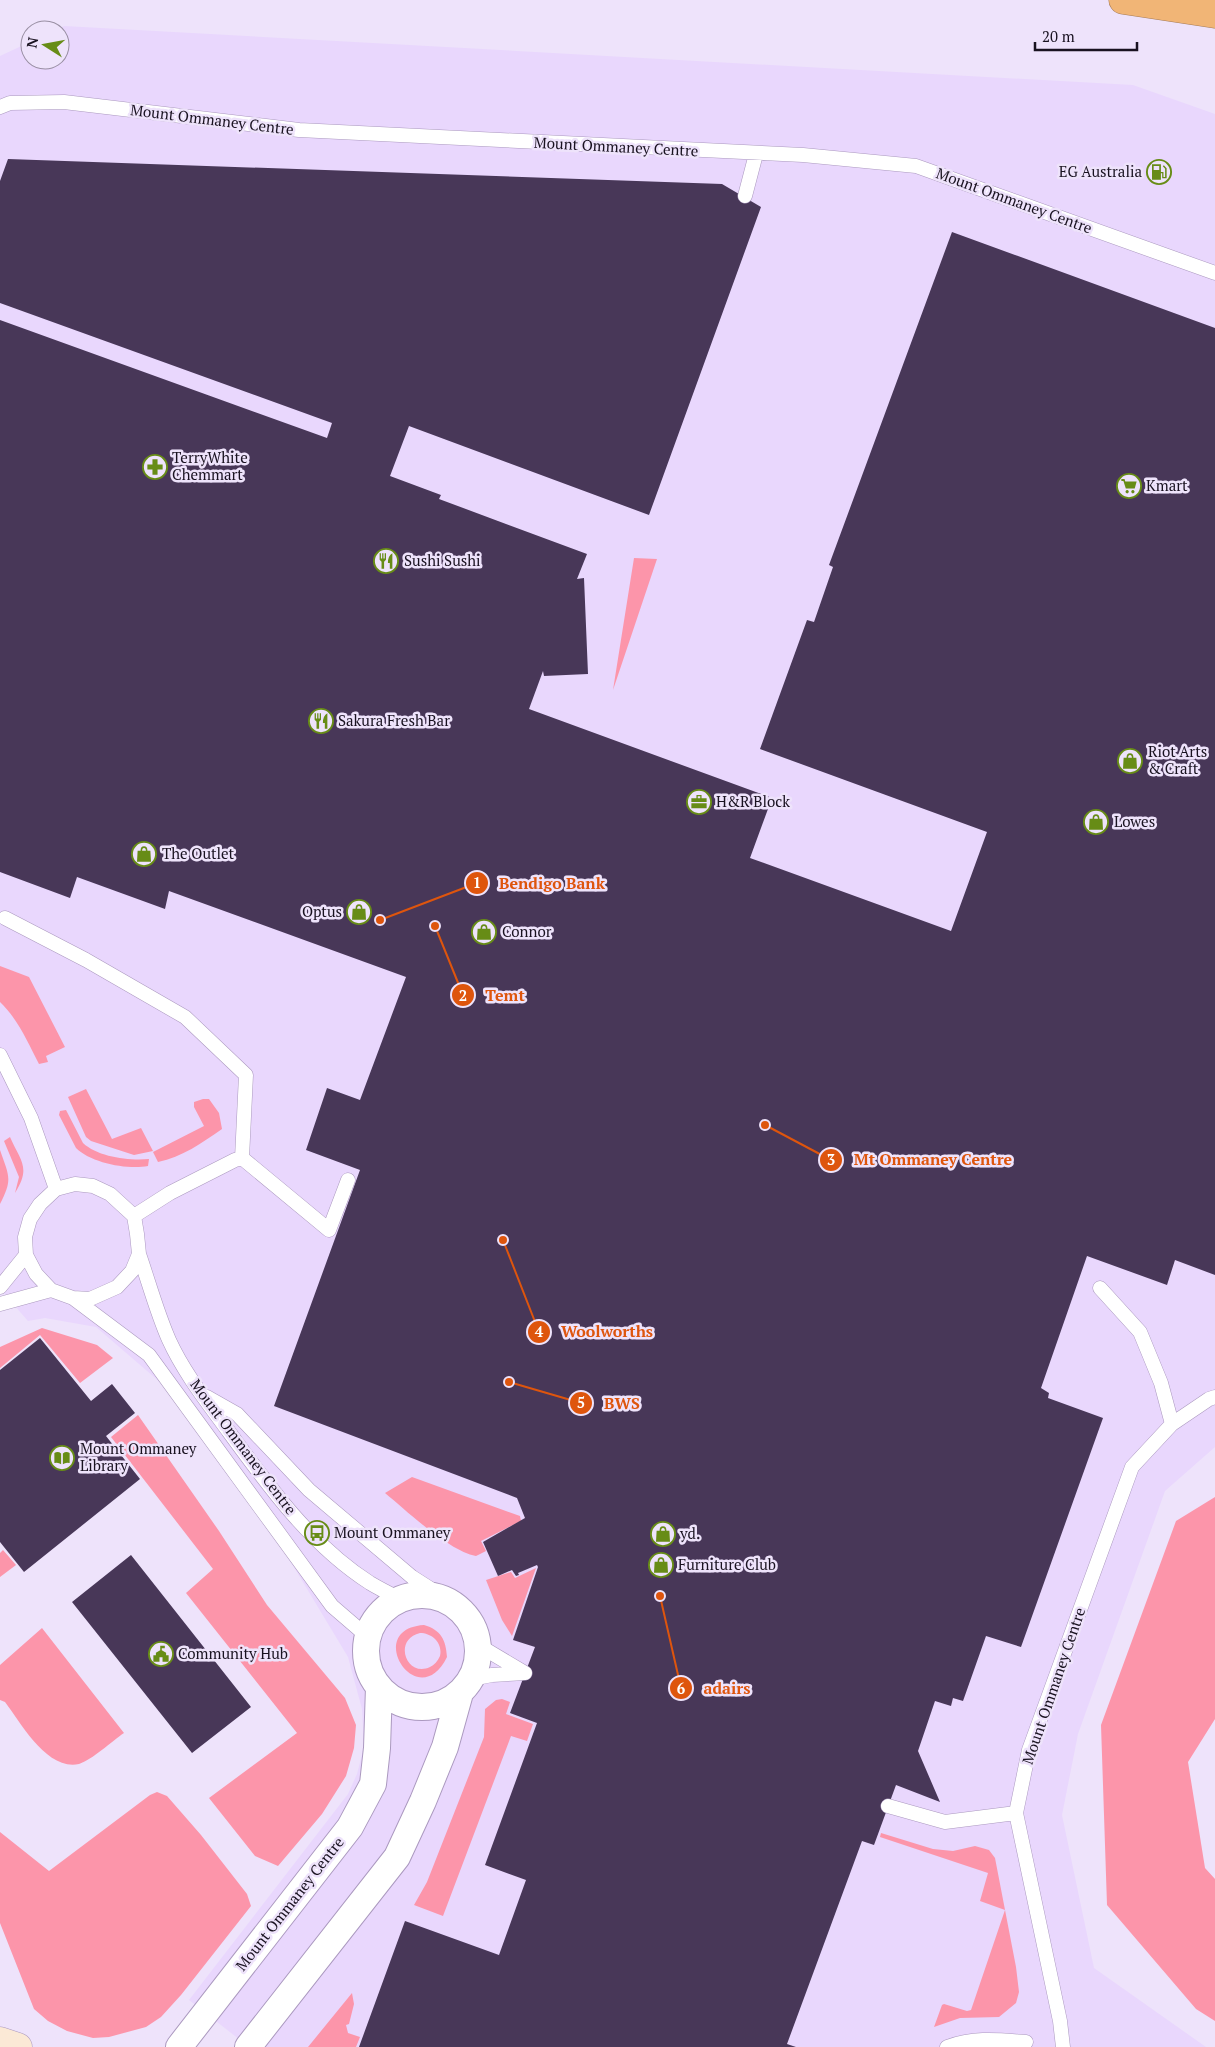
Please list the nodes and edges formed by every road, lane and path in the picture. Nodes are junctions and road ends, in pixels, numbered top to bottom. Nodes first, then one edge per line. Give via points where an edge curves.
1 (1123, 0) edge
2 (1215, 14) edge
3 (0, 107) edge
4 (756, 154) junction
5 (745, 196) dead end
6 (1215, 273) edge
7 (5, 918) dead end
8 (0, 1055) edge
9 (242, 1158) junction
10 (348, 1180) dead end
11 (56, 1189) junction
12 (134, 1216) junction
13 (139, 1254) junction
14 (26, 1255) junction
15 (0, 1287) edge
16 (1100, 1288) dead end
17 (51, 1290) junction
18 (73, 1298) junction
19 (0, 1304) edge
20 (202, 1394) junction
21 (1215, 1397) edge
22 (1172, 1424) junction
23 (400, 1599) junction
24 (451, 1602) junction
25 (368, 1637) junction
26 (478, 1645) junction
27 (466, 1686) junction
28 (379, 1687) junction
29 (888, 1806) dead end
30 (1016, 1813) junction
31 (0, 2040) edge
32 (1026, 2042) dead end
33 (18, 2047) edge
34 (179, 2047) edge
35 (248, 2047) edge
36 (947, 2047) edge
37 (1063, 2047) edge

1 - 2 highway
3 - 4 lane, Mount Ommaney Centre via 10,102 64,102 299,130
4 - 5 lane
4 - 6 lane, Mount Ommaney Centre via 803,155 916,166
7 - 9 lane via 185,1017 246,1075
8 - 11 lane via 31,1118
9 - 10 lane via 329,1230
9 - 12 lane via 170,1193
11 - 12 lane via 75,1184 93,1186 110,1194
11 - 14 lane via 30,1219 25,1237
12 - 13 lane
13 - 18 lane via 132,1271 117,1287 90,1299
13 - 20 lane, Mount Ommaney Centre via 169,1339
14 - 15 lane
14 - 17 lane via 36,1274
16 - 22 lane via 1140,1332 1161,1383
17 - 18 lane
17 - 19 lane
18 - 25 lane, Mount Ommaney Centre via 149,1355 332,1606
20 - 23 lane, Mount Ommaney Centre via 298,1520 342,1562 371,1584
20 - 24 lane via 237,1414 309,1490 412,1577
21 - 22 lane, Mount Ommaney Centre
22 - 30 lane, Mount Ommaney Centre via 1132,1467 1029,1750
23 - 24 street via 418,1594
23 - 25 street via 374,1621
24 - 26 street via 465,1613 474,1628
25 - 28 street via 366,1655 370,1672
26 - 27 street via 477,1663
26 - 27 lane via 525,1673 492,1675
27 - 28 street via 445,1702 421,1707 392,1698
27 - 35 street via 445,1747 397,1857
28 - 34 street, Mount Ommaney Centre via 372,1784 350,1827
29 - 30 lane via 945,1822
30 - 37 lane, Mount Ommaney Centre
31 - 33 main road
32 - 36 lane via 965,2040

